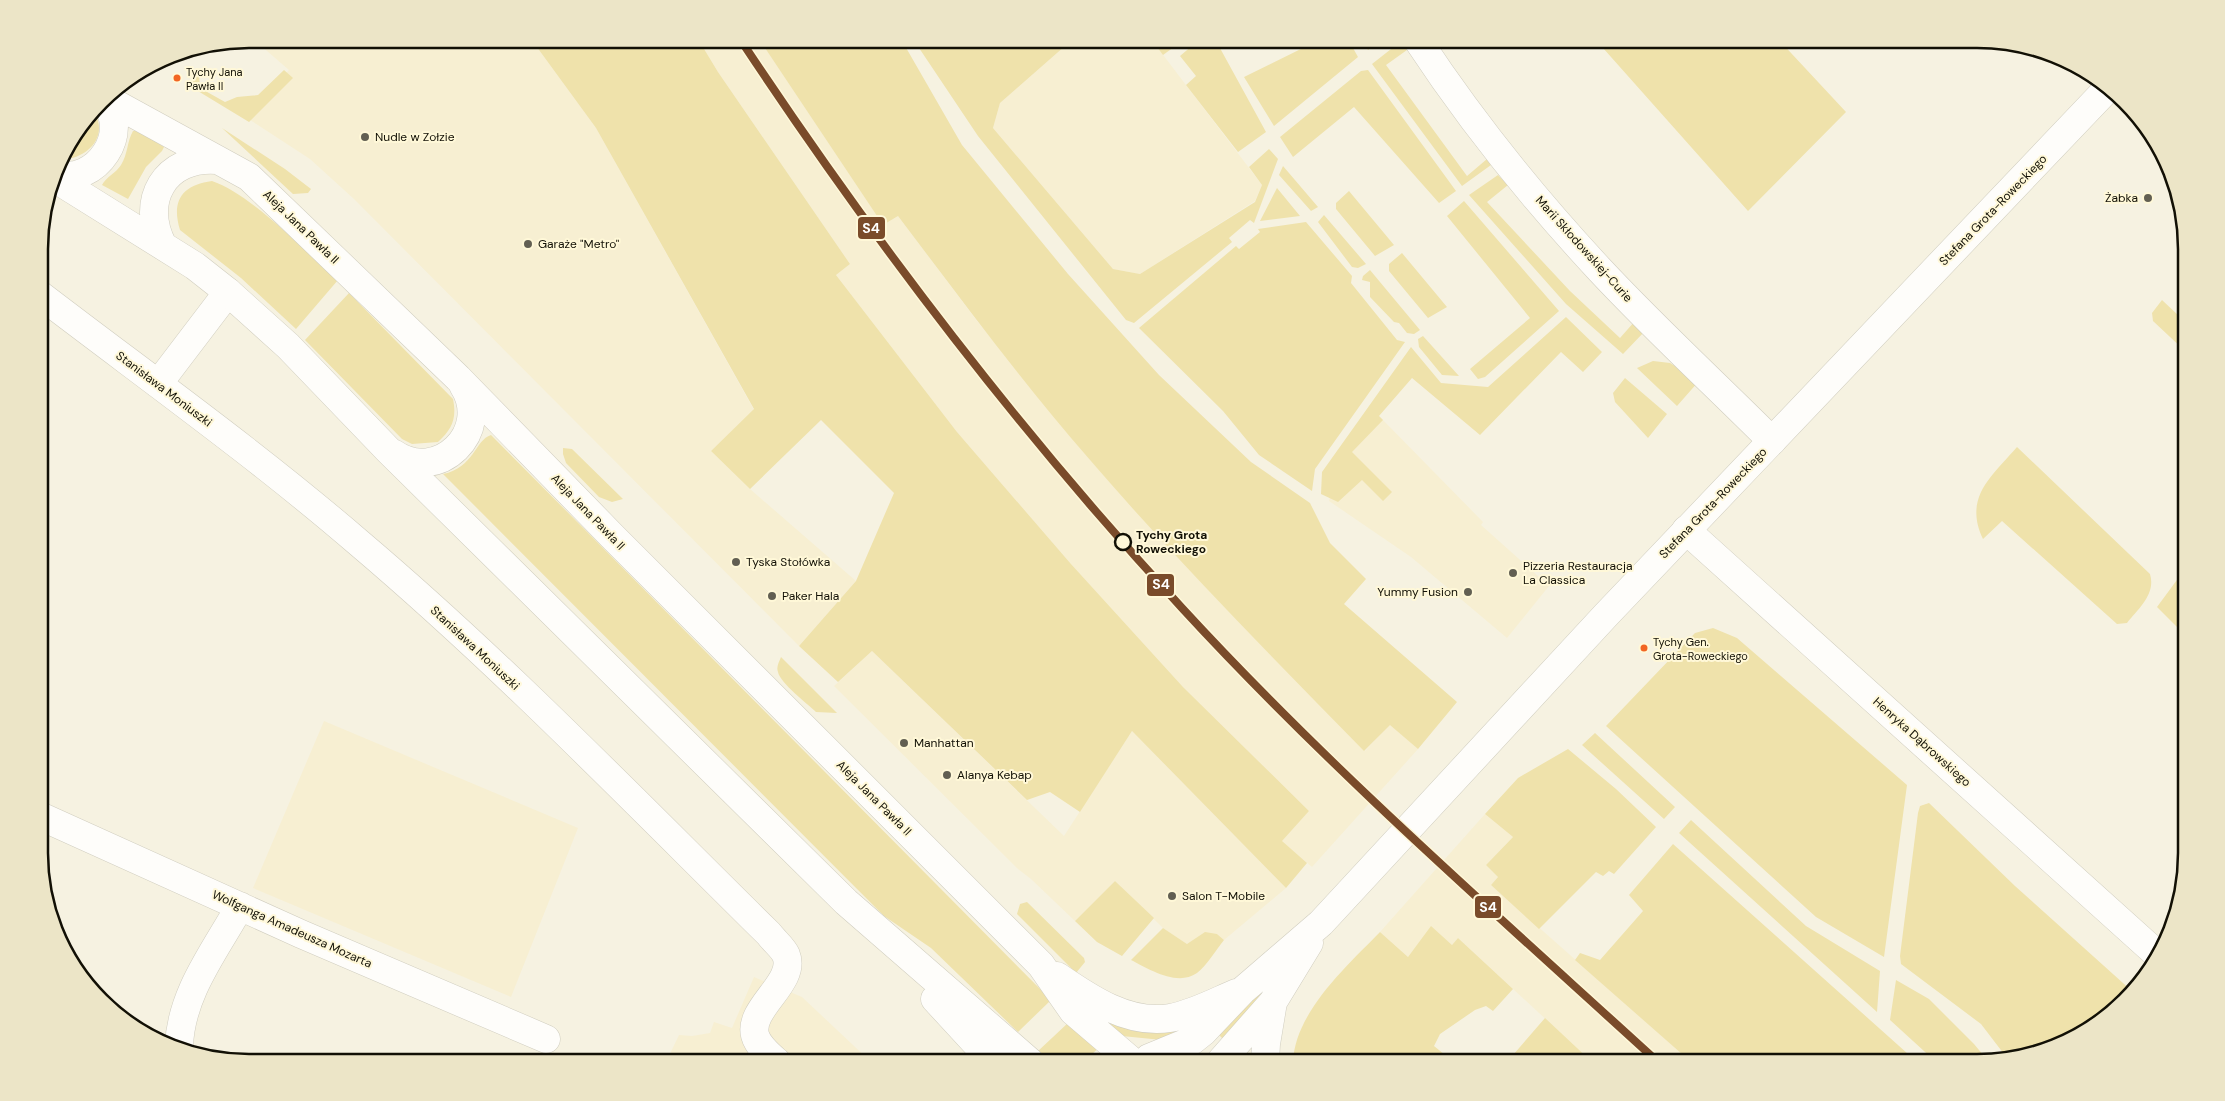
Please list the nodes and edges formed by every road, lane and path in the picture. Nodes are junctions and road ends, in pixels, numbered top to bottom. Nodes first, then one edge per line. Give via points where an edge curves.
1 (1422, 48) edge
2 (2104, 93) edge
3 (110, 102) edge
4 (108, 105) edge
5 (217, 160) junction
6 (62, 175) edge
7 (59, 181) edge
8 (163, 246) junction
9 (228, 292) junction
10 (48, 301) edge
11 (458, 378) junction
12 (158, 384) junction
13 (1772, 441) junction
14 (389, 451) junction
15 (1686, 530) junction
16 (48, 820) edge
17 (846, 902) junction
18 (240, 906) junction
19 (1321, 923) junction
20 (2152, 950) edge
21 (1041, 965) junction
22 (1242, 991) junction
23 (1273, 1002) junction
24 (546, 1039) dead end
25 (180, 1041) edge
26 (768, 1054) edge
27 (986, 1054) edge
28 (1021, 1054) edge
29 (1132, 1054) edge
30 (1156, 1054) edge
31 (1227, 1054) edge
32 (1266, 1054) edge

1 - 13 street, Marii Skłodowskiej-Curie via 1485,135 1564,231
2 - 13 street, Stefana Grota-Roweckiego
3 - 5 street, Aleja Jana Pawła II
4 - 6 street via 114,128 112,142 105,155 83,173
5 - 8 street via 201,160 180,166 160,186 153,214
5 - 11 street, Aleja Jana Pawła II via 249,177
7 - 8 street
8 - 9 street
9 - 12 street
9 - 14 street via 288,346
10 - 12 street, Stanisława Moniuszki
11 - 14 street via 469,396 472,416 469,430 458,448 427,462 407,460
11 - 21 street, Aleja Jana Pawła II
12 - 26 street, Stanisława Moniuszki via 359,542 451,624 769,934 786,954 787,971 755,1026 755,1035
13 - 15 street, Stefana Grota-Roweckiego
14 - 17 street
15 - 19 street, Stefana Grota-Roweckiego
15 - 20 street, Henryka Dąbrowskiego
16 - 18 street, Wolfganga Amadeusza Mozarta
17 - 27 street
17 - 28 street
18 - 24 street, Wolfganga Amadeusza Mozarta
18 - 25 street via 191,990
19 - 22 street, Stefana Grota-Roweckiego
19 - 23 street, Stefana Grota-Roweckiego
21 - 22 street via 1087,997 1145,1018 1184,1014
21 - 29 street via 1073,1011
22 - 30 street, Stefana Grota-Roweckiego via 1193,1040
23 - 31 street, Stefana Grota-Roweckiego
23 - 32 street

